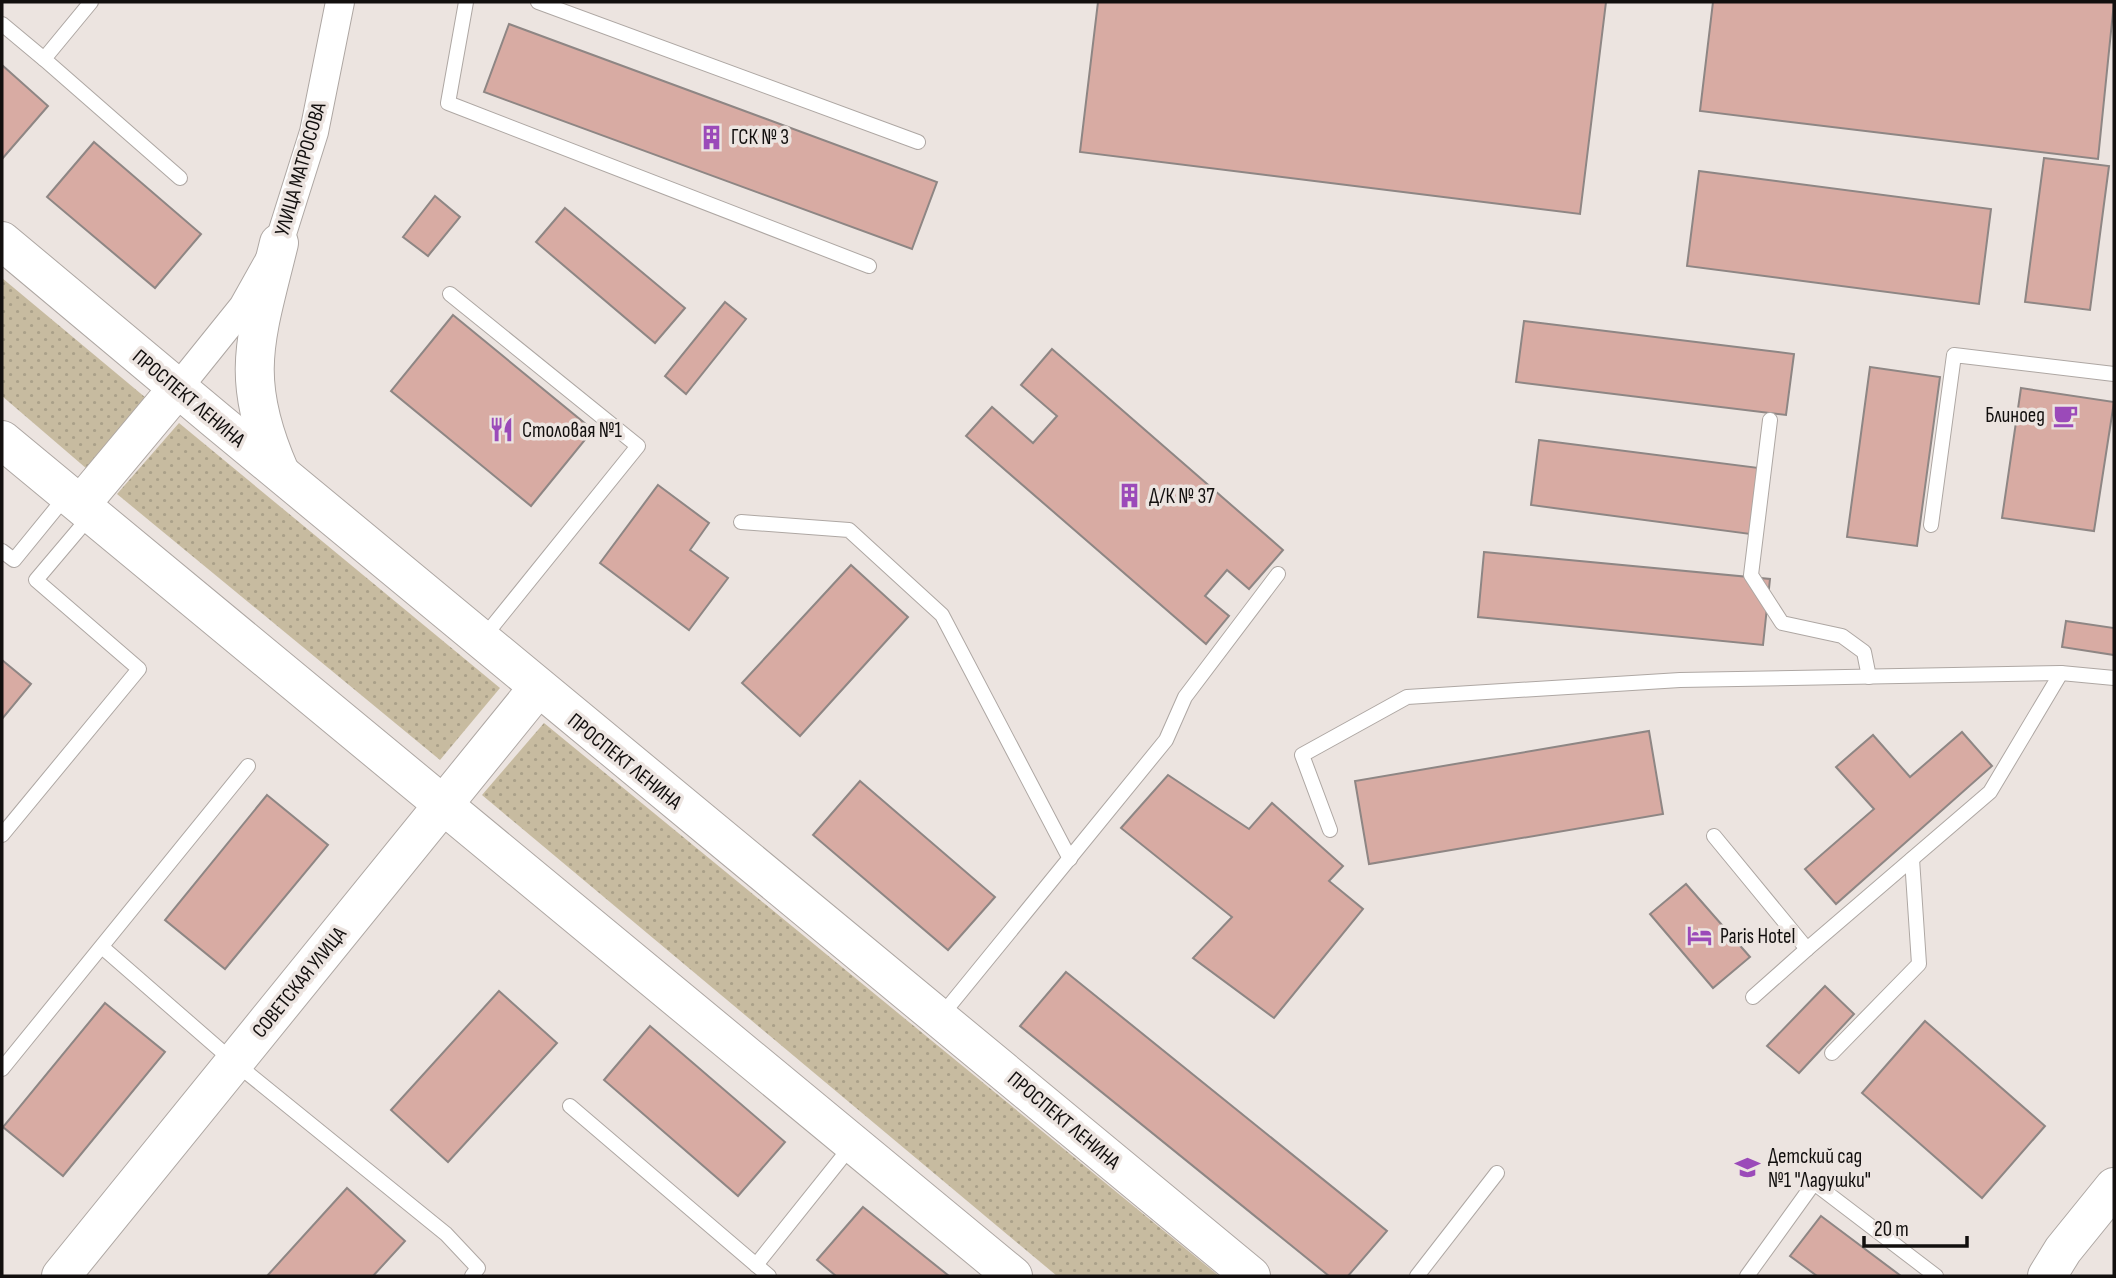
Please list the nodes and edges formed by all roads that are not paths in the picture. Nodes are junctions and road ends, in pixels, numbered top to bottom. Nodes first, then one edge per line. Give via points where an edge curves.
1 (91, 2) edge
2 (340, 2) edge
3 (466, 2) edge
4 (538, 2) edge
5 (2, 24) edge
6 (44, 59) junction
7 (918, 142) dead end
8 (180, 178) dead end
9 (2, 241) edge
10 (279, 243) junction
11 (869, 266) dead end
12 (450, 294) dead end
13 (2114, 374) edge
14 (177, 389) junction
15 (1770, 420) dead end
16 (2, 440) edge
17 (282, 477) junction
18 (80, 504) junction
19 (741, 522) dead end
20 (1931, 525) dead end
21 (2, 551) edge
22 (1278, 574) dead end
23 (480, 641) junction
24 (2061, 673) junction
25 (1869, 677) junction
26 (2114, 678) edge
27 (537, 689) junction
28 (248, 766) dead end
29 (443, 805) junction
30 (1329, 830) dead end
31 (2, 835) edge
32 (1714, 836) dead end
33 (1070, 859) junction
34 (1912, 859) junction
35 (102, 947) junction
36 (1807, 949) junction
37 (1754, 996) dead end
38 (940, 1017) junction
39 (1832, 1053) dead end
40 (234, 1062) junction
41 (2, 1069) edge
42 (570, 1106) dead end
43 (853, 1144) junction
44 (1497, 1173) dead end
45 (2114, 1187) edge
46 (756, 1265) junction
47 (61, 1276) edge
48 (472, 1276) edge
49 (769, 1276) edge
50 (1013, 1276) edge
51 (1251, 1276) edge
52 (1417, 1276) edge
53 (1746, 1276) edge
54 (1933, 1276) edge
55 (2047, 1276) edge

1 - 6 lane
2 - 10 street, УЛИЦА МАТРОСОВА via 314,132
3 - 11 lane via 448,103
4 - 7 lane
5 - 6 lane
6 - 8 lane
9 - 14 street, ПРОСПЕКТ ЛЕНИНА
10 - 14 street, УЛИЦА МАТРОСОВА via 243,307
10 - 17 street via 256,337 253,378 267,441
12 - 23 lane via 638,446
13 - 20 lane via 1954,355
14 - 17 street, ПРОСПЕКТ ЛЕНИНА
14 - 18 street
15 - 25 lane via 1751,575 1782,623 1842,636 1864,652
16 - 18 street
17 - 23 street, ПРОСПЕКТ ЛЕНИНА
18 - 21 lane via 14,561
18 - 29 street
18 - 31 lane via 36,580 139,669
19 - 33 lane via 849,530 942,615
22 - 33 lane via 1185,697 1166,740
23 - 27 street, ПРОСПЕКТ ЛЕНИНА
24 - 25 lane
24 - 26 lane
24 - 34 lane via 1990,792
25 - 30 lane via 1680,680 1406,697 1302,755
27 - 29 street, СОВЕТСКАЯ УЛИЦА
27 - 38 street, ПРОСПЕКТ ЛЕНИНА
28 - 35 lane
29 - 40 street, СОВЕТСКАЯ УЛИЦА
29 - 43 street
32 - 36 lane
33 - 38 lane
34 - 36 lane
34 - 39 lane via 1919,964
35 - 40 lane
35 - 41 lane
36 - 37 lane
38 - 51 street, ПРОСПЕКТ ЛЕНИНА
40 - 47 street, СОВЕТСКАЯ УЛИЦА
40 - 48 lane via 446,1234 478,1268
42 - 46 lane
43 - 46 lane
43 - 50 street
44 - 52 lane
45 - 55 street
46 - 49 lane
53 - 54 lane via 1814,1183

